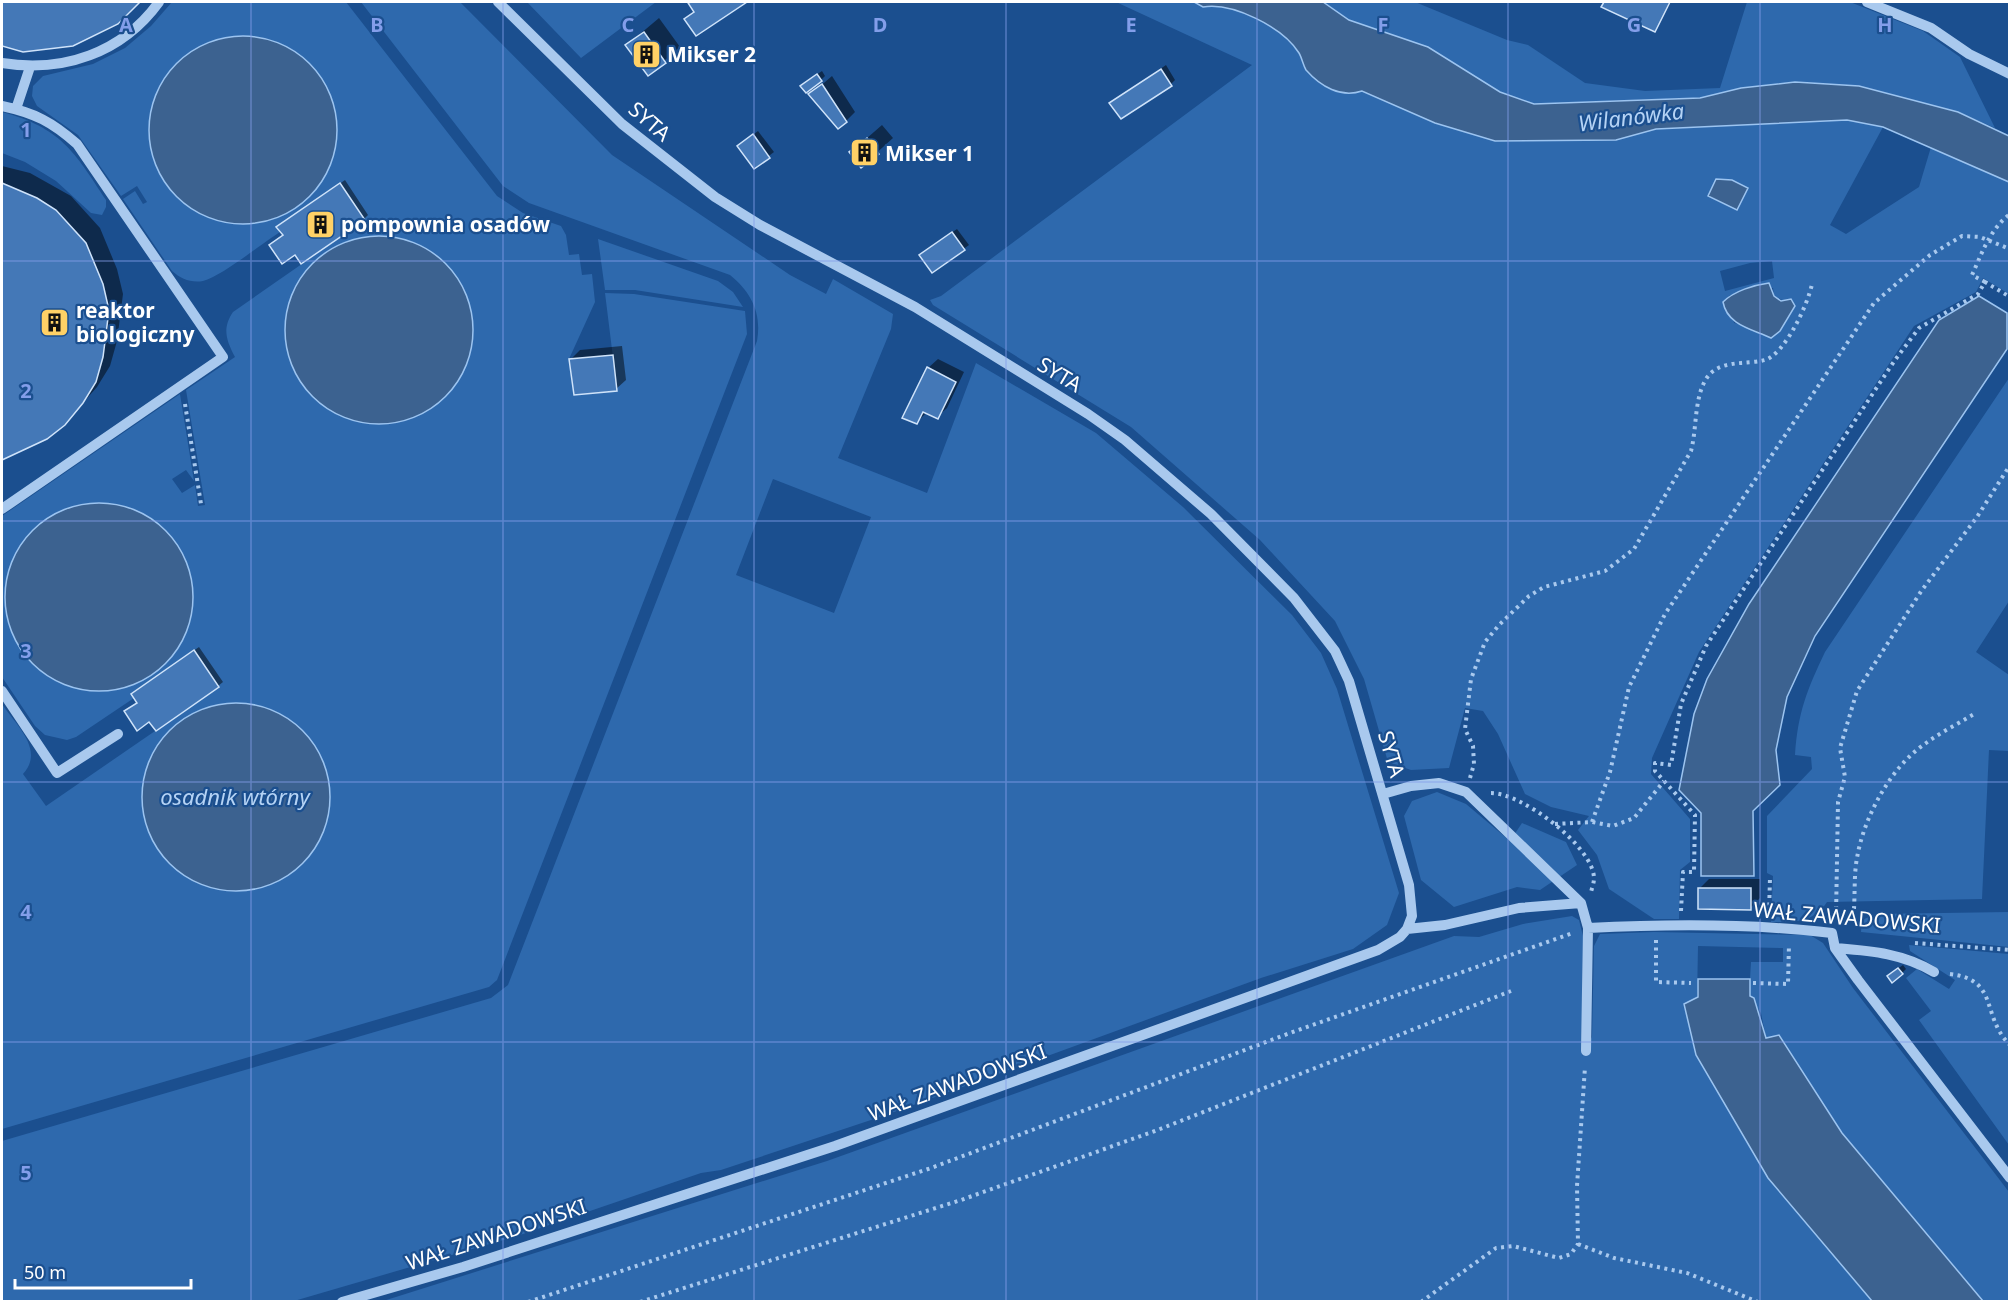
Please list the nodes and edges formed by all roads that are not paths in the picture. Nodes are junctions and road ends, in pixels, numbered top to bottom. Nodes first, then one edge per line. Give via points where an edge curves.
1 (159, 2) edge
2 (498, 2) edge
3 (1867, 2) edge
4 (2, 63) edge
5 (30, 67) junction
6 (2010, 74) edge
7 (2, 106) edge
8 (16, 109) junction
9 (2, 509) edge
10 (2, 691) edge
11 (118, 734) dead end
12 (1383, 794) junction
13 (1581, 903) junction
14 (1588, 928) junction
15 (1407, 929) junction
16 (1835, 948) junction
17 (1934, 972) road end
18 (1586, 1051) road end
19 (2010, 1178) edge
20 (342, 1302) edge

1 - 5 street via 148,17 114,45 73,62
2 - 12 street, SYTA via 622,124 715,197 915,307 1088,414 1211,514 1294,598 1335,651 1349,681
3 - 6 street via 1931,28 1969,54
4 - 5 street
5 - 8 street
7 - 8 street
8 - 9 street via 52,123 77,144 223,357
10 - 11 street via 57,773
12 - 13 street via 1438,783 1466,792
12 - 15 street, SYTA via 1412,903
13 - 14 street
13 - 15 street via 1519,908 1445,925
14 - 16 street, WAŁ ZAWADOWSKI via 1789,927 1832,933
14 - 18 street
15 - 20 street, WAŁ ZAWADOWSKI via 1378,950 1279,988 835,1146 463,1267
16 - 17 street via 1892,953
16 - 19 street

